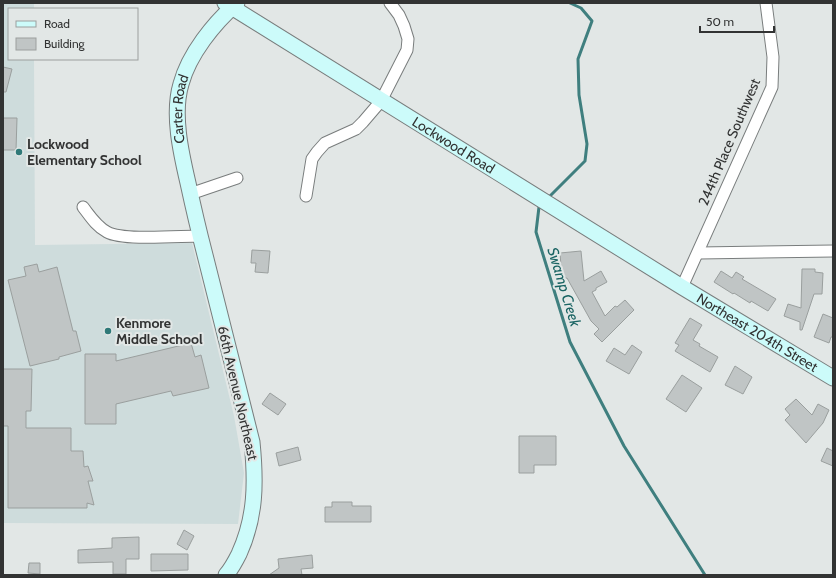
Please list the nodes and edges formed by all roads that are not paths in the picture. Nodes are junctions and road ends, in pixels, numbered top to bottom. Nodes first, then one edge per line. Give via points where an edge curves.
1 (390, 3) edge
2 (766, 3) edge
3 (231, 5) edge
4 (381, 101) junction
5 (237, 178) dead end
6 (190, 194) junction
7 (306, 196) dead end
8 (83, 207) dead end
9 (200, 236) junction
10 (833, 251) edge
11 (699, 253) junction
12 (205, 255) joint
13 (682, 287) junction
14 (833, 378) edge
15 (226, 575) edge

1 - 4 street via 400,15 404,26 408,39 407,50
2 - 11 street, 244th Place Southwest via 773,57 772,87
3 - 4 street, Lockwood Road
3 - 6 street, Carter Road via 190,62 180,84 178,129
4 - 7 street via 356,129 325,143 317,152 312,159
4 - 13 street, Lockwood Road
5 - 6 street
6 - 9 street, Carter Road
8 - 9 street via 94,222 107,232 121,236
9 - 12 street, Carter Road
10 - 11 street
11 - 13 street, 244th Place Southwest
12 - 15 street, 66th Avenue Northeast via 252,442 255,472 253,506 246,537 232,569
13 - 14 street, Northeast 204th Street

